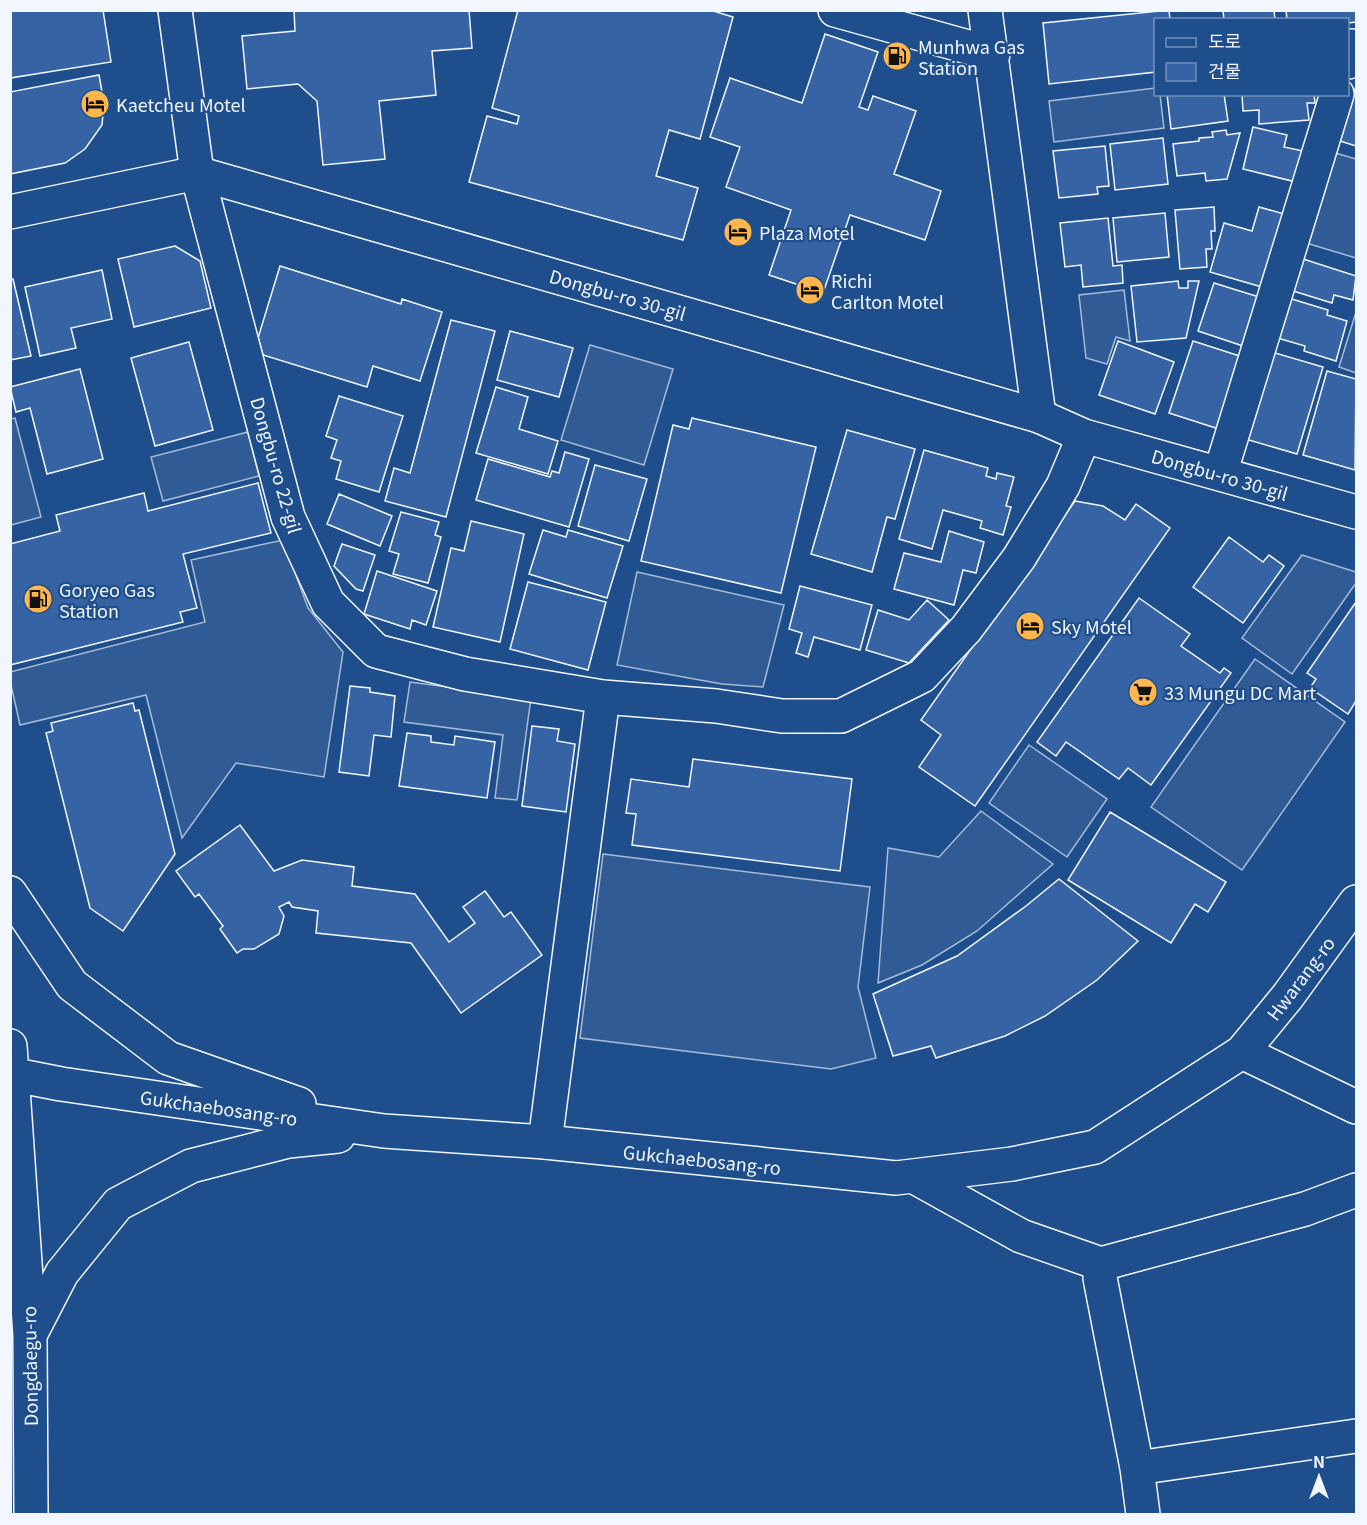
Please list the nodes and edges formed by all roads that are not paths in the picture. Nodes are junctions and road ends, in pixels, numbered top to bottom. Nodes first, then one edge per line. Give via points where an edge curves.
1 (175, 10) edge
2 (835, 10) edge
3 (985, 10) edge
4 (993, 54) junction
5 (1336, 96) edge
6 (197, 172) junction
7 (10, 212) edge
8 (1039, 416) junction
9 (1084, 436) junction
10 (1220, 474) junction
11 (1356, 512) edge
12 (603, 697) junction
13 (10, 893) edge
14 (1356, 902) edge
15 (1242, 1052) junction
16 (12, 1065) edge
17 (1356, 1107) edge
18 (384, 1131) junction
19 (545, 1142) junction
20 (913, 1176) junction
21 (1356, 1190) edge
22 (1101, 1264) junction
23 (30, 1335) junction
24 (1356, 1436) edge
25 (1137, 1468) junction
26 (32, 1515) edge
27 (1143, 1515) edge

1 - 6 main road, Dongbu-ro 22-gil
2 - 4 main road
3 - 4 main road
4 - 8 main road
5 - 10 main road
6 - 7 main road
6 - 8 main road, Dongbu-ro 30-gil
6 - 12 main road, Dongbu-ro 22-gil via 288,517 328,603 376,651 465,674
8 - 9 main road, Dongbu-ro 30-gil
9 - 10 main road, Dongbu-ro 30-gil
9 - 12 main road via 1063,486 1019,558 966,629 922,676 841,716 782,716
10 - 11 main road, Dongbu-ro 30-gil
12 - 19 main road
13 - 18 main road via 72,985 168,1058
14 - 15 main road, Hwarang-ro
15 - 17 main road
15 - 20 main road, Gukchaebosang-ro via 1095,1147 1012,1164
16 - 18 main road, Gukchaebosang-ro via 61,1084
16 - 23 main road, Dongdaegu-ro
18 - 19 main road, Gukchaebosang-ro
18 - 23 main road via 288,1141 191,1166 118,1204 62,1273
19 - 20 main road, Gukchaebosang-ro via 765,1166 896,1178
20 - 22 main road via 1021,1236
21 - 22 main road via 1305,1209
22 - 25 main road via 1100,1278
23 - 26 main road, Dongdaegu-ro
24 - 25 main road
25 - 27 main road

